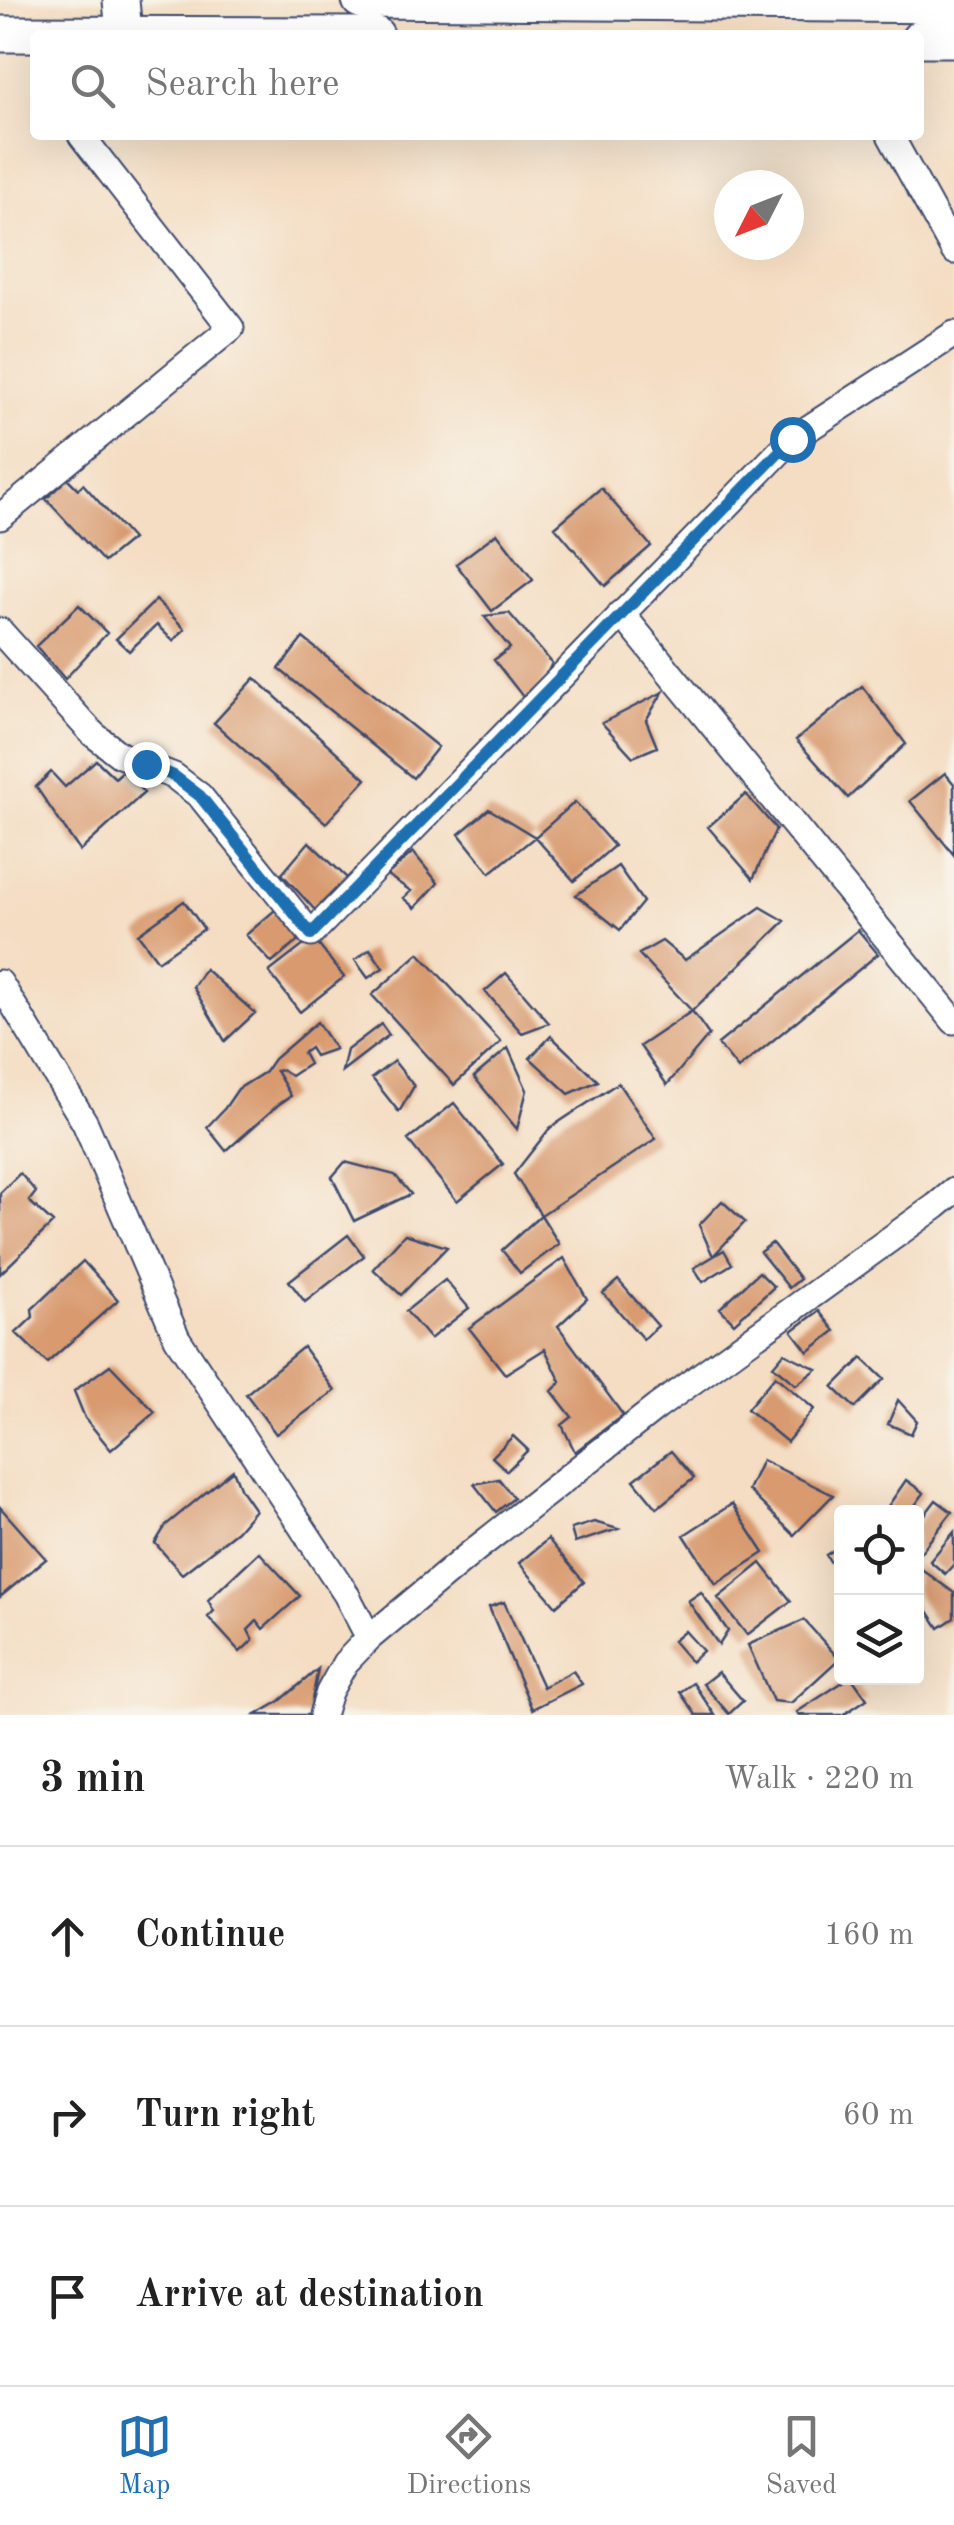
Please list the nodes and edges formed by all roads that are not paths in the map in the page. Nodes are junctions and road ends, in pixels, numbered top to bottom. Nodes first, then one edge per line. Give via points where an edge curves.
1 (121, 0) edge
2 (360, 0) edge
3 (954, 4) edge
4 (124, 30) edge
5 (0, 34) edge
6 (30, 35) edge
7 (924, 39) edge
8 (954, 39) edge
9 (85, 140) edge
10 (893, 140) edge
11 (954, 251) edge
12 (954, 334) edge
13 (0, 517) edge
14 (621, 613) junction
15 (0, 631) edge
16 (0, 983) edge
17 (954, 1021) edge
18 (954, 1191) edge
19 (369, 1638) junction
20 (322, 1715) edge

1 - 4 main road
2 - 3 main road
5 - 6 main road
7 - 8 main road
9 - 13 street via 231,328
10 - 11 street
12 - 14 street via 792,439
14 - 15 street via 311,934 200,796 93,734
14 - 17 street
16 - 19 street via 85,1123 177,1338
18 - 19 street via 657,1407
19 - 20 street via 345,1663

